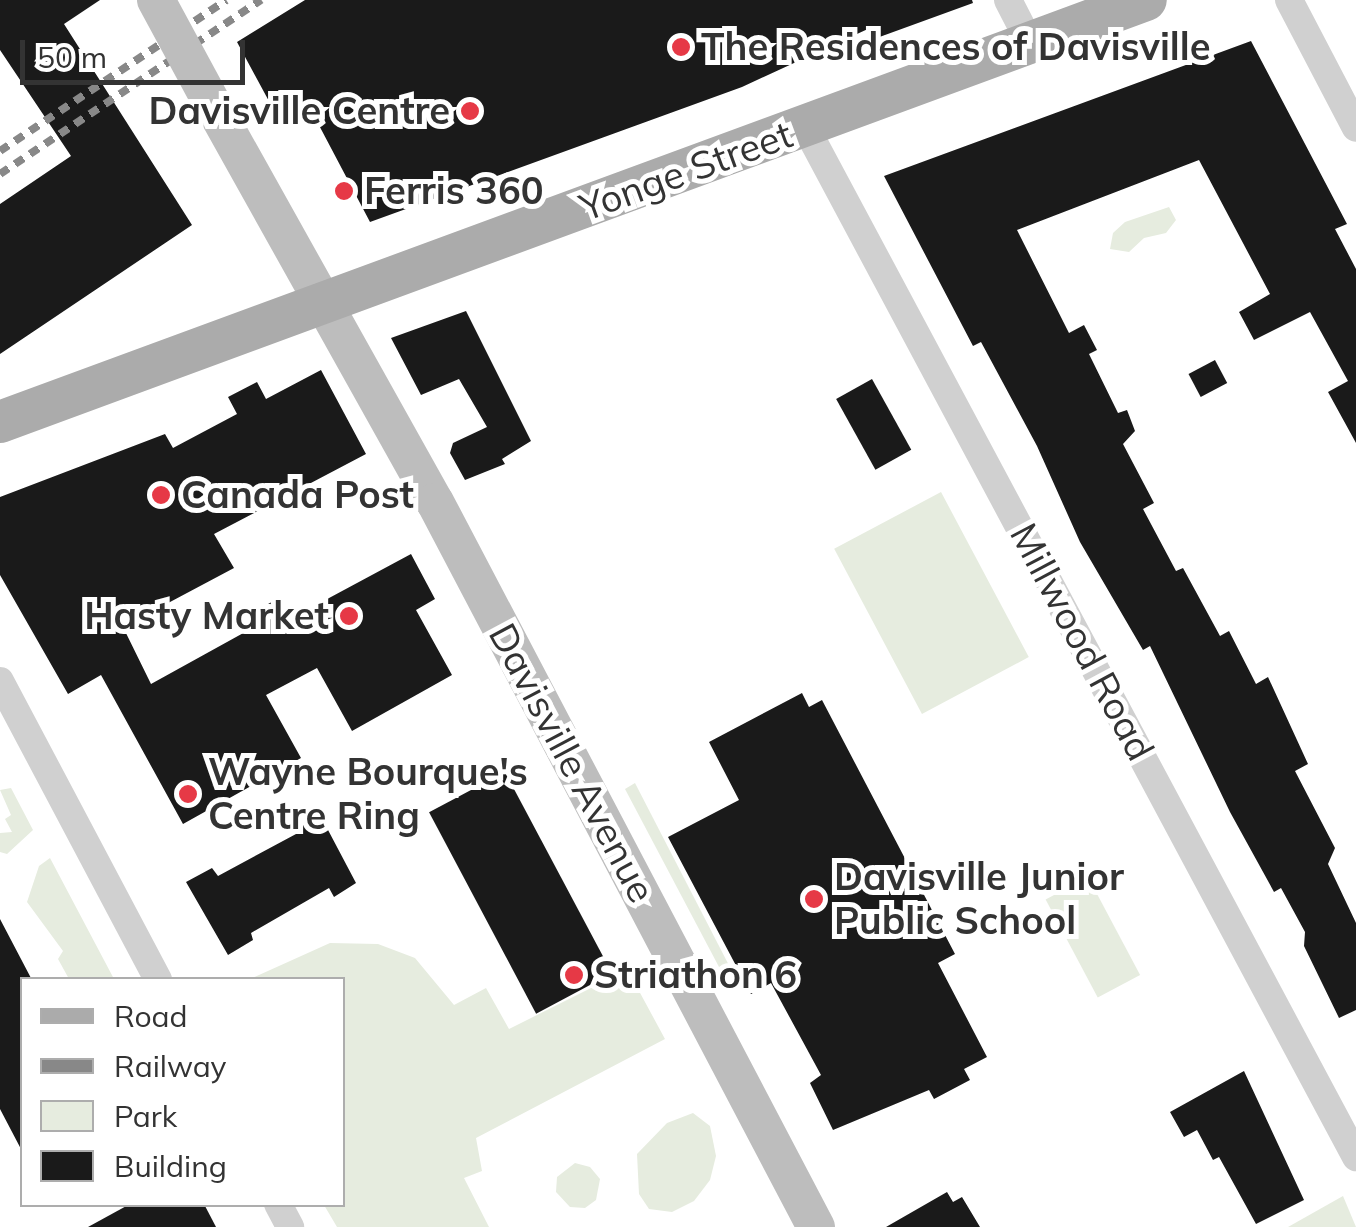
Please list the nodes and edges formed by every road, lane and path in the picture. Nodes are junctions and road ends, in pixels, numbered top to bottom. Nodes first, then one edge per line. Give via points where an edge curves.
1 (156, 0) edge
2 (1008, 0) edge
3 (1146, 0) edge
4 (1289, 0) edge
5 (1030, 43) junction
6 (806, 128) junction
7 (1356, 128) edge
8 (322, 303) junction
9 (0, 422) edge
10 (0, 681) edge
11 (156, 977) edge
12 (1356, 1157) edge
13 (816, 1227) edge

1 - 8 street, Davisville Avenue, bridge
2 - 5 street
3 - 5 main road, Yonge Street
4 - 7 street
5 - 6 main road, Yonge Street
6 - 8 main road, Yonge Street
6 - 12 street, Millwood Road
8 - 9 main road, Yonge Street
8 - 13 street, Davisville Avenue via 435,502
10 - 11 street

